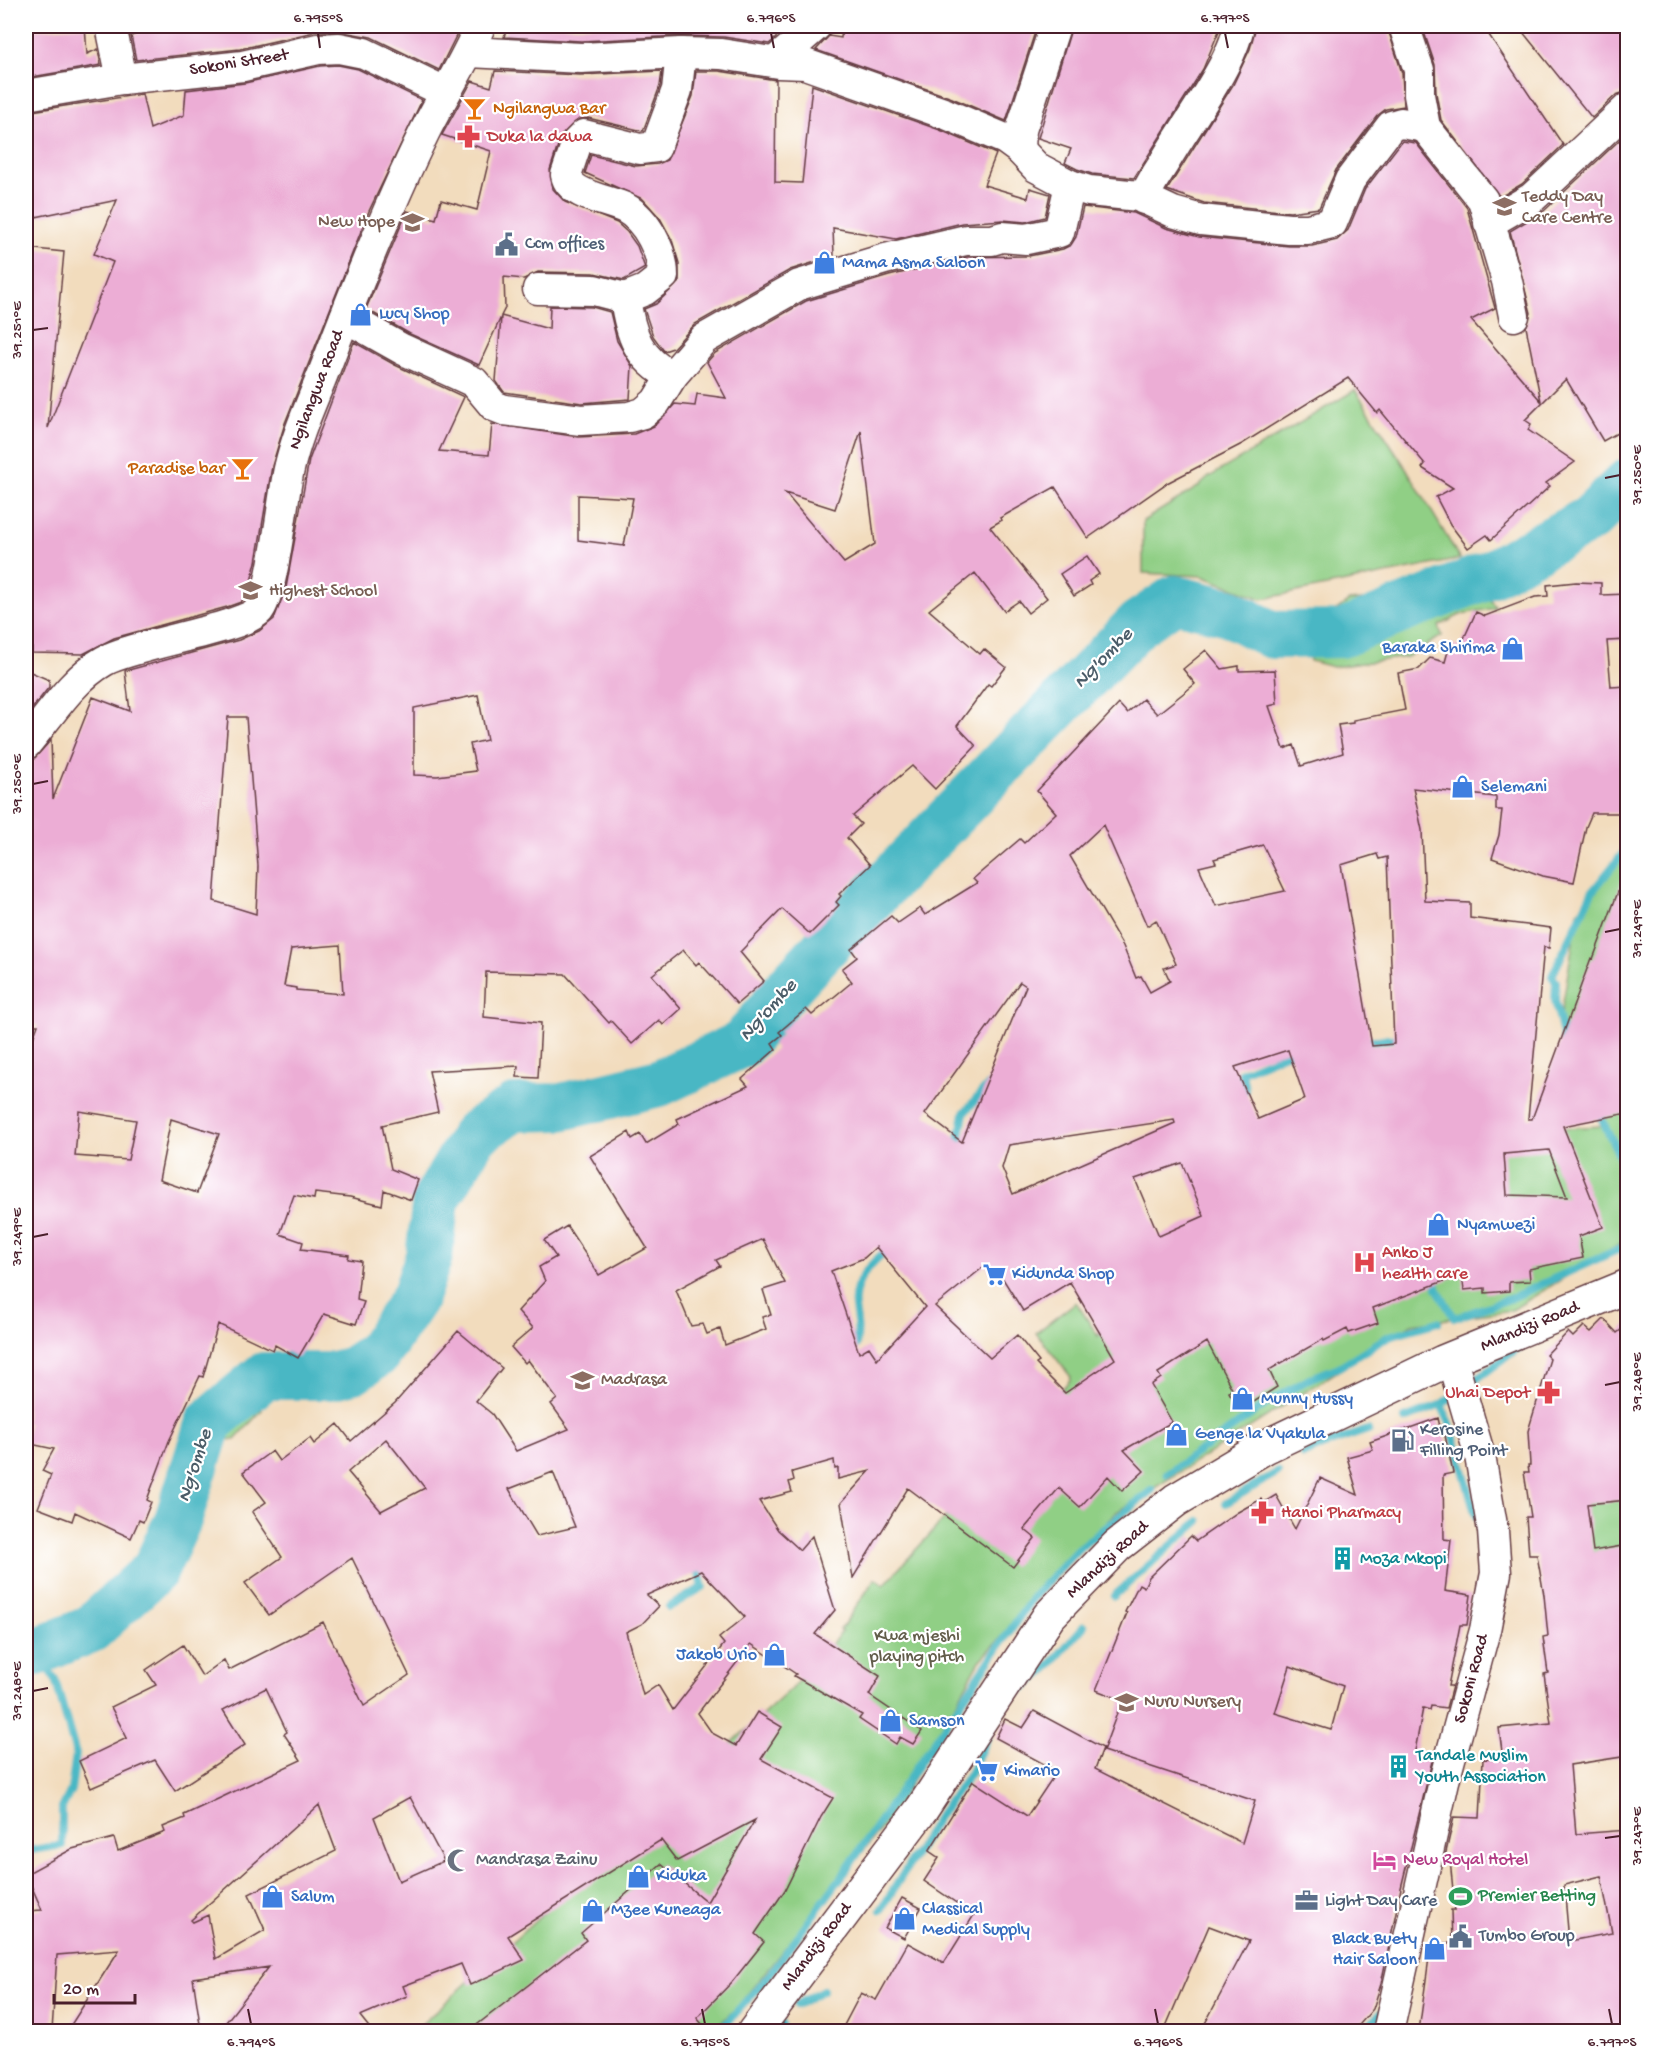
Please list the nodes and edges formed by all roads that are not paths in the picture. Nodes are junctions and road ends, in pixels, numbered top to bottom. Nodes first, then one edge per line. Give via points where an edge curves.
1 (111, 26) edge
2 (778, 26) edge
3 (816, 26) edge
4 (1055, 26) edge
5 (1239, 26) edge
6 (1404, 26) edge
7 (475, 39) edge
8 (681, 53) junction
9 (778, 61) junction
10 (122, 79) junction
11 (445, 92) junction
12 (26, 95) edge
13 (1628, 108) edge
14 (1425, 127) junction
15 (1020, 150) junction
16 (1070, 185) junction
17 (1144, 199) junction
18 (1489, 223) junction
19 (538, 290) dead end
20 (625, 298) junction
21 (345, 316) junction
22 (1514, 316) dead end
23 (672, 376) junction
24 (26, 744) edge
25 (1628, 1286) edge
26 (1452, 1360) junction
27 (754, 2031) edge
28 (1388, 2031) edge

1 - 10 street
2 - 9 street
3 - 9 street
4 - 15 street via 1021,130
5 - 17 street via 1236,40 1204,100 1182,130
6 - 14 street via 1419,70
7 - 8 street via 581,58
7 - 11 street, Ngilangwa Road
8 - 9 street
8 - 20 street via 677,90 656,147 640,149 584,135 577,142 566,175 579,190 625,208 651,236 663,276 645,290
9 - 15 street via 805,64 853,79 1005,139
10 - 11 street, Sokoni Street via 243,66 339,48 364,53
10 - 12 street, Sokoni Street
11 - 21 street, Ngilangwa Road
13 - 18 street via 1532,198
14 - 17 street via 1401,123 1383,134 1350,180 1332,223 1289,229 1190,218
14 - 18 street via 1483,200
15 - 16 street via 1036,167
16 - 17 street
16 - 23 street via 1059,232 1026,239 966,240 799,285 704,339
18 - 22 street
19 - 20 street via 594,290
20 - 23 street via 633,334 644,355 656,368
21 - 23 street via 402,349 474,382 494,406 525,414 581,420 629,417 643,413 656,402
21 - 24 street, Ngilangwa Road via 296,440 269,591 258,612 238,622 105,661 90,670
25 - 26 street, Mlandizi Road
26 - 27 street, Mlandizi Road via 1265,1448 1176,1500 1117,1546 1049,1616 922,1809
26 - 28 street, Sokoni Road via 1480,1456 1496,1573

